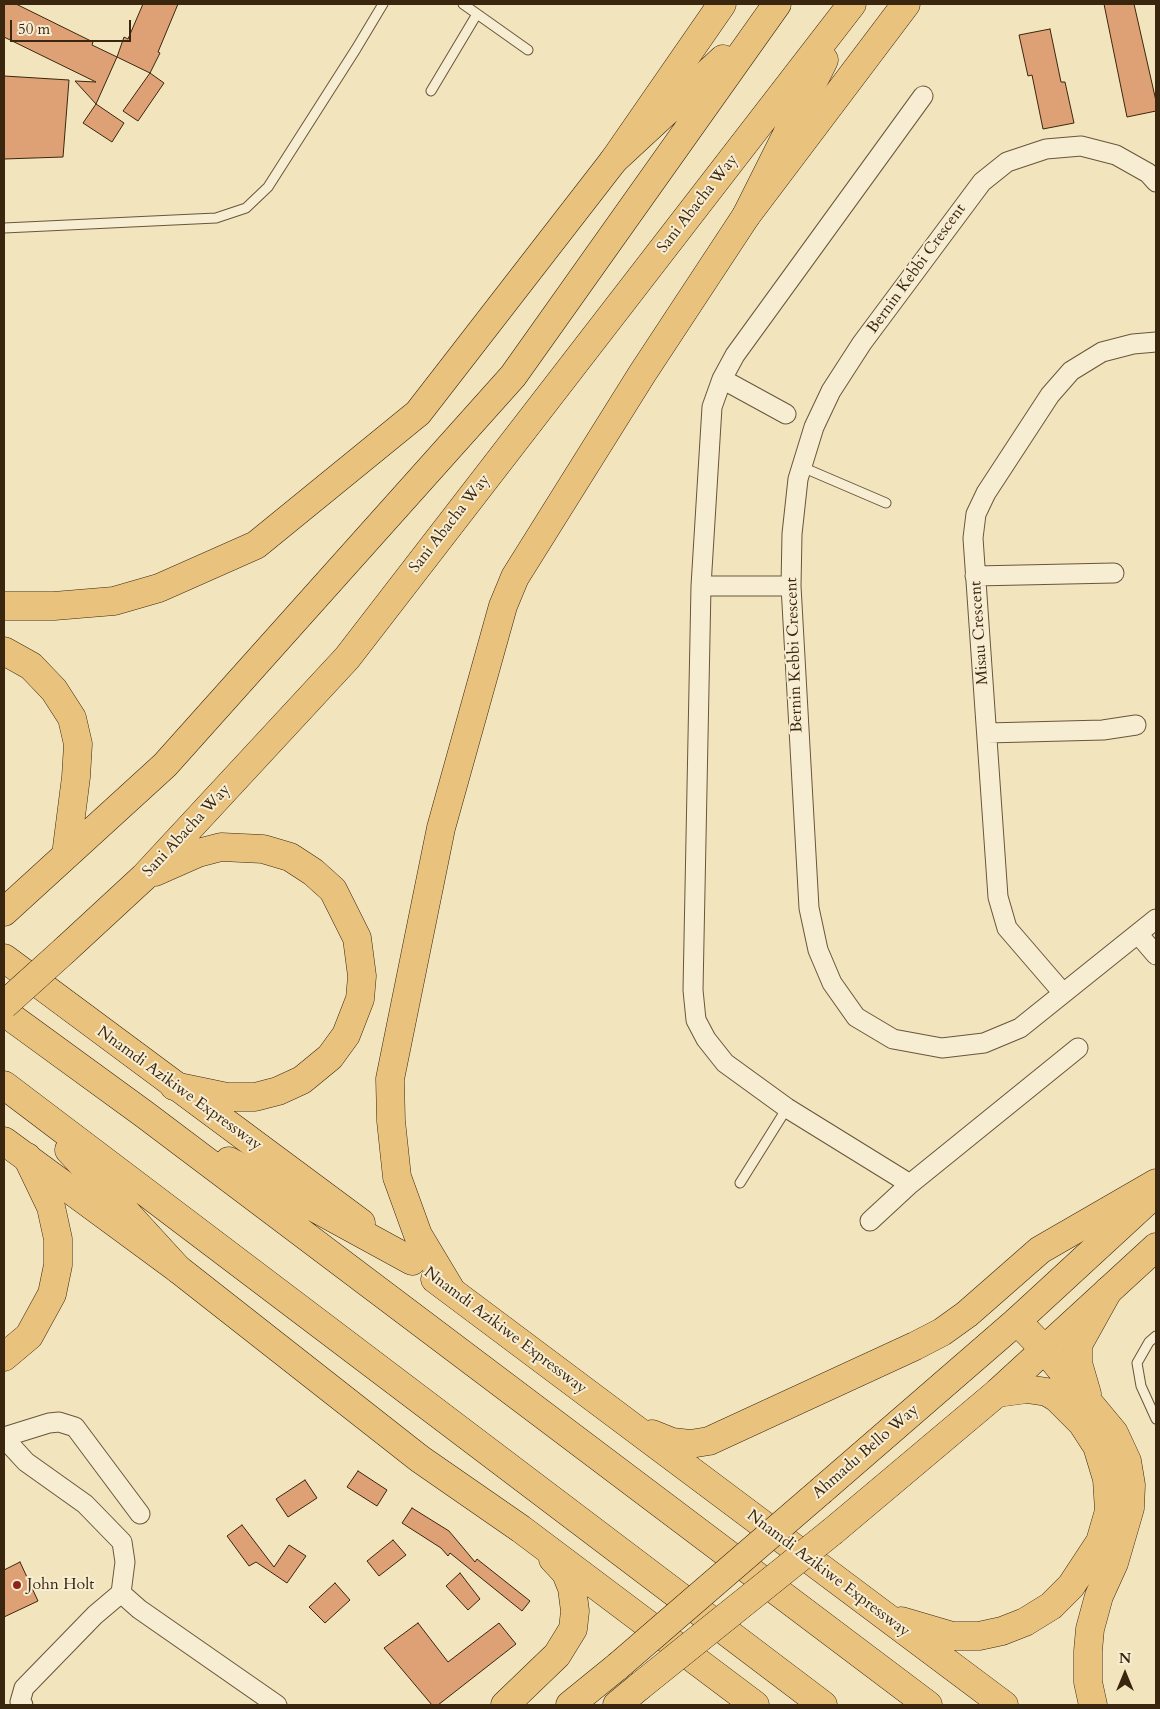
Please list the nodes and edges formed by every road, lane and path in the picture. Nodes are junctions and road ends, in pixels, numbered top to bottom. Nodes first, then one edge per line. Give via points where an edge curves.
1 (383, 4) edge
2 (463, 4) edge
3 (722, 4) edge
4 (852, 4) edge
5 (906, 4) edge
6 (770, 13) edge
7 (477, 14) junction
8 (528, 50) dead end
9 (431, 91) dead end
10 (923, 96) dead end
11 (614, 160) junction
12 (1156, 182) edge
13 (746, 216) junction
14 (4, 228) edge
15 (1156, 342) edge
16 (722, 379) junction
17 (786, 414) dead end
18 (802, 467) junction
19 (886, 503) dead end
20 (1114, 573) dead end
21 (976, 576) junction
22 (701, 586) junction
23 (791, 586) junction
24 (4, 606) edge
25 (4, 651) edge
26 (1136, 725) dead end
27 (988, 733) junction
28 (66, 855) junction
29 (144, 877) junction
30 (6, 910) edge
31 (1156, 919) edge
32 (1138, 934) junction
33 (1156, 955) edge
34 (4, 958) edge
35 (1063, 993) junction
36 (4, 1005) edge
37 (4, 1012) edge
38 (1078, 1048) dead end
39 (174, 1086) junction
40 (13, 1092) edge
41 (786, 1108) junction
42 (144, 1114) junction
43 (4, 1140) edge
44 (27, 1157) junction
45 (740, 1183) dead end
46 (1156, 1183) edge
47 (910, 1184) junction
48 (1156, 1193) edge
49 (870, 1220) dead end
50 (1156, 1247) edge
51 (412, 1261) junction
52 (178, 1269) junction
53 (451, 1290) junction
54 (1108, 1291) junction
55 (1017, 1321) junction
56 (1156, 1336) edge
57 (1045, 1350) junction
58 (4, 1357) edge
59 (997, 1393) junction
60 (1091, 1405) junction
61 (612, 1412) junction
62 (1156, 1420) edge
63 (4, 1437) edge
64 (140, 1514) dead end
65 (521, 1529) junction
66 (121, 1593) junction
67 (868, 1604) junction
68 (23, 1705) edge
69 (276, 1705) edge
70 (505, 1705) edge
71 (570, 1705) edge
72 (617, 1705) edge
73 (755, 1705) edge
74 (823, 1705) edge
75 (928, 1705) edge
76 (1004, 1705) edge
77 (1093, 1705) edge

1 - 14 lane via 268,187 246,208 216,218
2 - 7 lane
3 - 11 main road
4 - 13 main road
4 - 29 main road, Sani Abacha Way via 347,658
5 - 13 main road
6 - 11 main road
6 - 28 main road via 513,376 165,765
7 - 8 lane
7 - 9 lane
10 - 16 street
11 - 24 main road via 418,413 256,545 159,588 114,601
12 - 18 street, Bernin Kebbi Crescent via 1148,173 1116,154 1081,146 1046,149 1007,162 982,182 862,343 831,391 814,426
13 - 53 main road via 636,382 515,576 503,606 441,828 390,1079 397,1177 418,1235
15 - 21 street, Misau Crescent via 1102,352 1071,372 1050,395 986,493 976,514 972,538
16 - 17 street
16 - 22 street via 711,415
18 - 19 lane
18 - 23 street, Bernin Kebbi Crescent via 792,534
20 - 21 street
21 - 27 street, Misau Crescent
22 - 23 street
22 - 41 street via 693,990 696,1020 725,1063
23 - 35 street, Bernin Kebbi Crescent via 809,908 818,950 832,983 856,1016 893,1039 942,1048 984,1043 1020,1028
25 - 28 main road via 31,666 54,690 72,718 78,744
26 - 27 street via 1103,730
27 - 35 street, Misau Crescent via 998,897 1007,928
28 - 30 main road
29 - 36 main road, Sani Abacha Way, bridge
29 - 39 main road via 206,851 263,849 290,857 333,890 357,938 362,976 360,999 346,1035 330,1057 302,1080 255,1097 227,1097
31 - 32 street, Bernin Kebbi Crescent
32 - 33 street
32 - 35 street, Bernin Kebbi Crescent
34 - 39 main road, Nnamdi Azikiwe Expressway
37 - 42 main road
38 - 47 street
39 - 51 main road, Nnamdi Azikiwe Expressway
40 - 52 main road
40 - 74 main road
41 - 45 lane
41 - 47 street
42 - 51 main road
42 - 75 main road
43 - 44 main road
44 - 52 main road
44 - 58 main road via 51,1207 58,1239 58,1265 52,1294 29,1336
46 - 61 main road via 1040,1250 942,1332 709,1441 672,1442
47 - 49 street
48 - 55 main road, Ahmadu Bello Way
50 - 54 main road
51 - 53 main road, Nnamdi Azikiwe Expressway
52 - 65 main road via 420,1459
53 - 61 main road, Nnamdi Azikiwe Expressway
54 - 57 main road
54 - 60 main road via 1078,1345 1078,1363
55 - 57 main road
55 - 71 main road, Ahmadu Bello Way, bridge
56 - 62 lane via 1137,1363 1141,1386
57 - 59 main road
57 - 60 main road
59 - 67 main road via 1027,1388 1046,1392 1057,1398 1082,1424 1097,1446 1108,1479 1109,1511 1100,1542 1085,1567 1051,1606 1025,1622 980,1636 952,1636 923,1628
59 - 72 main road, bridge via 833,1531
60 - 77 main road via 1114,1433 1127,1461 1131,1485 1124,1533 1099,1596 1090,1629 1088,1674
61 - 67 main road, Nnamdi Azikiwe Expressway
63 - 64 street via 59,1422 75,1427
63 - 66 street via 26,1462 85,1504 122,1542 126,1562
65 - 70 main road via 566,1573 575,1611 573,1629 566,1644
65 - 73 main road
66 - 68 street via 24,1688 20,1702
66 - 69 street via 139,1610
67 - 76 main road, Nnamdi Azikiwe Expressway

